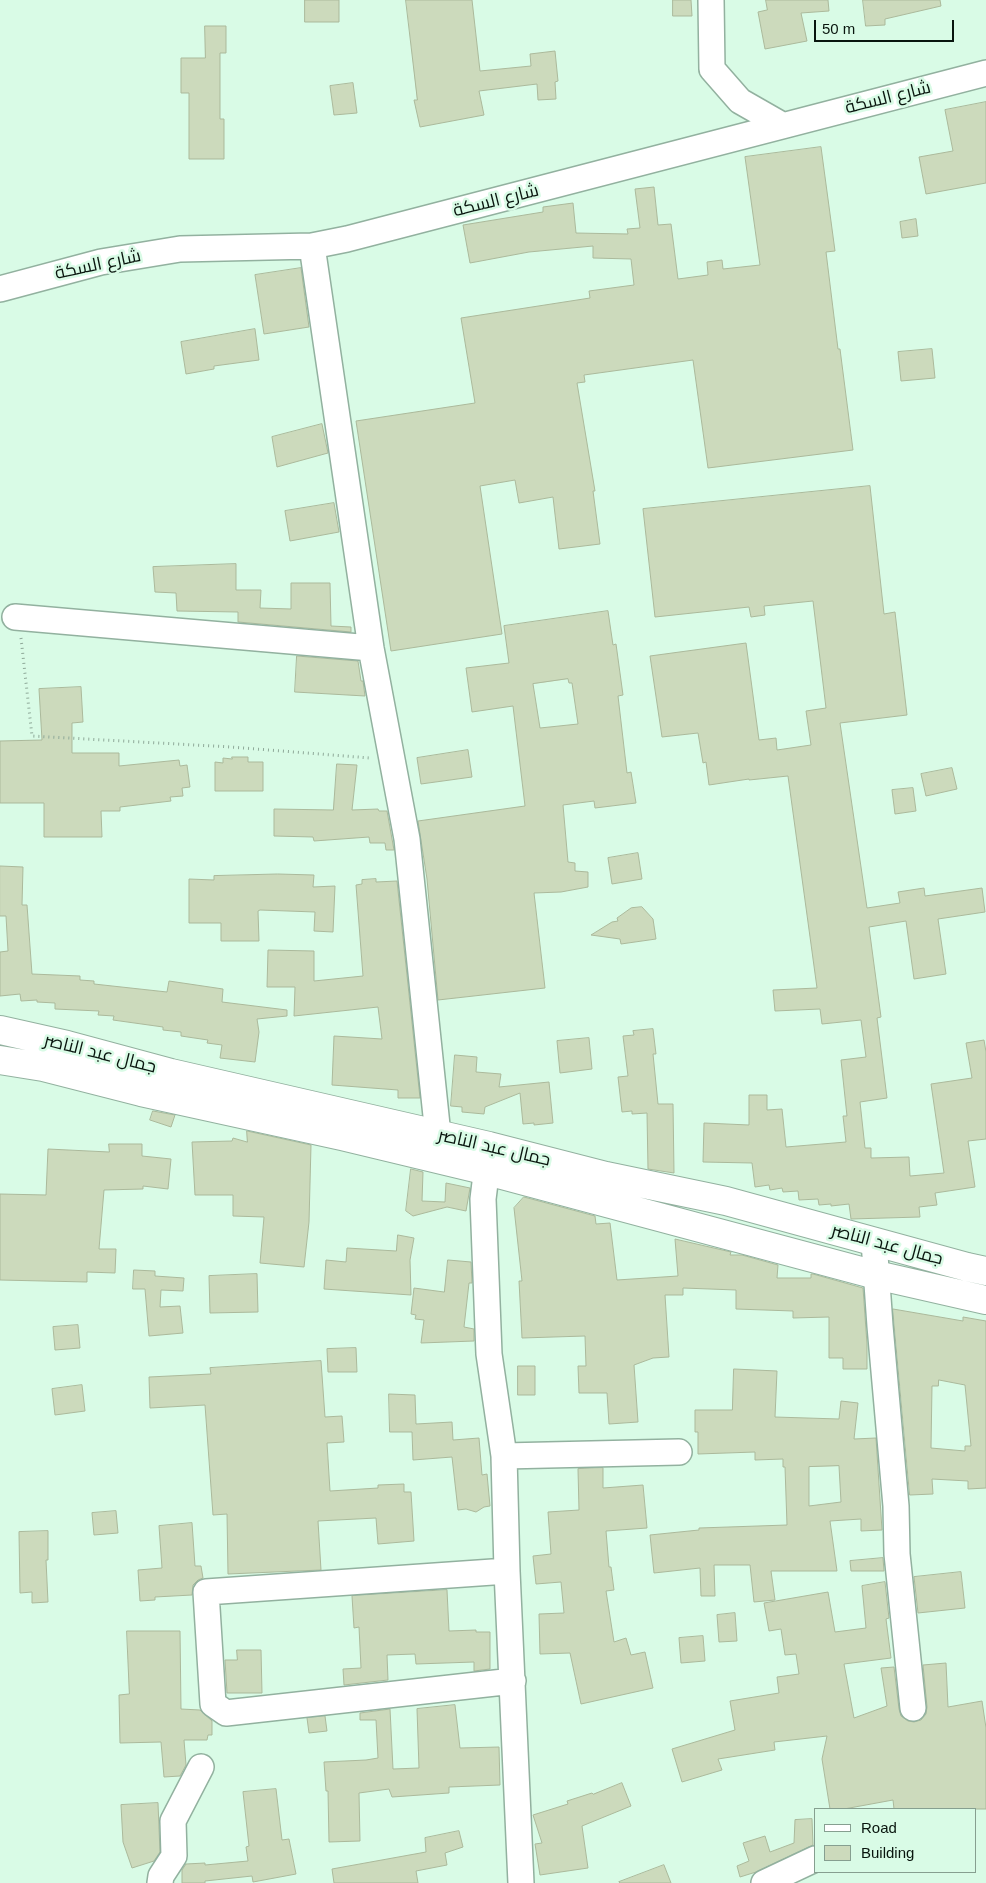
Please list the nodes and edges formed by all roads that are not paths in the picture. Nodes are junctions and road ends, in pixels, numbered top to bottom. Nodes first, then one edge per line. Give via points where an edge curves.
1 (711, 0) edge
2 (986, 73) edge
3 (782, 125) junction
4 (312, 246) junction
5 (0, 289) edge
6 (14, 617) road end
7 (371, 648) junction
8 (0, 1030) edge
9 (0, 1060) edge
10 (438, 1135) junction
11 (488, 1159) junction
12 (874, 1241) junction
13 (986, 1271) edge
14 (876, 1275) junction
15 (986, 1300) edge
16 (679, 1452) dead end
17 (504, 1456) junction
18 (507, 1571) junction
19 (512, 1681) junction
20 (913, 1708) dead end
21 (201, 1767) dead end
22 (814, 1859) edge
23 (160, 1883) edge
24 (521, 1883) edge
25 (764, 1883) edge

1 - 3 street via 712,69 740,101
2 - 3 street, شارع السكة
3 - 4 street, شارع السكة via 561,185
4 - 5 street, شارع السكة via 180,249 101,262
4 - 7 street
6 - 7 street
7 - 10 street via 408,840
8 - 10 main road, جمال عبد الناصر
9 - 11 main road, جمال عبد الناصر via 342,1136
10 - 11 main road, جمال عبد الناصر
11 - 12 main road, جمال عبد الناصر via 606,1176 726,1201
11 - 14 main road, جمال عبد الناصر
11 - 17 street via 483,1199 489,1354
12 - 13 main road, جمال عبد الناصر
12 - 14 street
14 - 15 main road, جمال عبد الناصر
14 - 20 street via 896,1506 896,1554
16 - 17 street
17 - 18 street
18 - 19 street
18 - 19 street via 206,1592 213,1704 226,1713
19 - 24 street
21 - 23 street via 173,1821 174,1856
22 - 25 street

